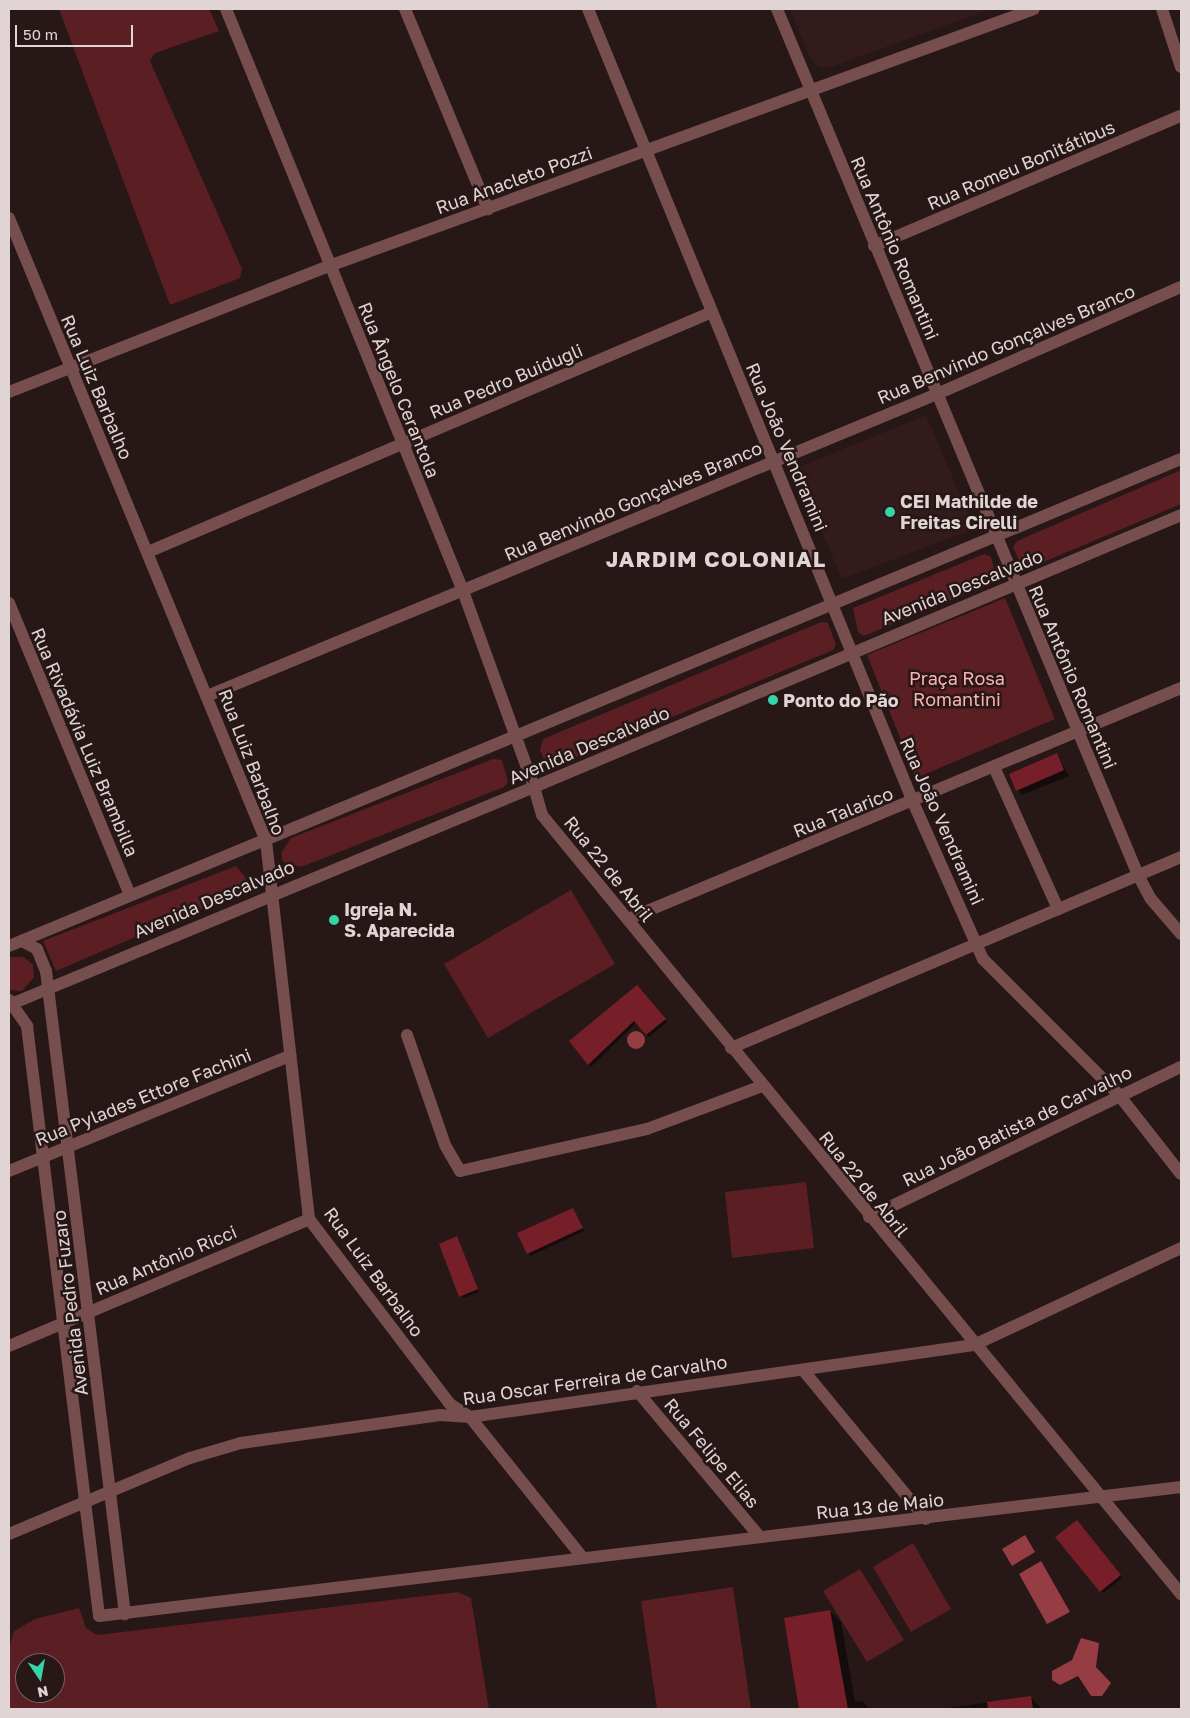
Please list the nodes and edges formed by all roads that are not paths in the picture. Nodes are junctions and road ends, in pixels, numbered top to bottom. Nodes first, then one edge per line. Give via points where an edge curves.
1 (226, 9) edge
2 (405, 9) edge
3 (588, 9) edge
4 (777, 9) edge
5 (1034, 9) edge
6 (1162, 9) edge
7 (1181, 68) edge
8 (812, 92) junction
9 (1181, 116) edge
10 (648, 149) junction
11 (488, 209) junction
12 (9, 218) edge
13 (874, 246) junction
14 (329, 266) junction
15 (1181, 287) edge
16 (712, 312) junction
17 (68, 367) junction
18 (9, 392) edge
19 (937, 394) junction
20 (402, 444) junction
21 (1181, 459) edge
22 (775, 461) junction
23 (1181, 515) edge
24 (995, 538) junction
25 (148, 552) junction
26 (1014, 585) junction
27 (463, 591) junction
28 (9, 603) edge
29 (833, 604) junction
30 (851, 652) junction
31 (1181, 688) edge
32 (207, 696) junction
33 (1077, 732) junction
34 (518, 734) junction
35 (994, 767) junction
36 (534, 787) junction
37 (913, 802) junction
38 (266, 841) junction
39 (1181, 858) edge
40 (1138, 875) junction
41 (272, 894) junction
42 (130, 895) junction
43 (1058, 909) junction
44 (628, 919) junction
45 (1181, 934) edge
46 (22, 941) junction
47 (977, 944) junction
48 (9, 946) edge
49 (47, 988) junction
50 (10, 1002) edge
51 (408, 1035) dead end
52 (731, 1048) junction
53 (290, 1056) junction
54 (1181, 1067) edge
55 (762, 1086) junction
56 (1119, 1095) junction
57 (69, 1146) junction
58 (44, 1156) junction
59 (9, 1171) edge
60 (1181, 1174) edge
61 (869, 1217) junction
62 (309, 1219) junction
63 (1181, 1248) edge
64 (88, 1311) junction
65 (61, 1324) junction
66 (974, 1345) junction
67 (9, 1346) edge
68 (803, 1370) junction
69 (637, 1391) junction
70 (470, 1417) junction
71 (1181, 1487) edge
72 (110, 1492) junction
73 (1102, 1498) junction
74 (84, 1502) junction
75 (926, 1519) junction
76 (9, 1534) edge
77 (760, 1537) junction
78 (582, 1557) junction
79 (1181, 1594) edge
80 (125, 1614) junction
81 (99, 1616) joint

1 - 14 street, Rua Ângelo Cerantola
2 - 11 street
3 - 10 street, Rua João Vendramini
4 - 8 street, Rua Antônio Romantini
5 - 8 street, Rua Anacleto Pozzi
6 - 7 street
8 - 10 street, Rua Anacleto Pozzi
8 - 13 street, Rua Antônio Romantini
9 - 13 street, Rua Romeu Bonitátibus
10 - 11 street, Rua Anacleto Pozzi
10 - 16 street, Rua João Vendramini
11 - 14 street, Rua Anacleto Pozzi
12 - 17 street, Rua Luiz Barbalho
13 - 19 street, Rua Antônio Romantini
14 - 17 street, Rua Anacleto Pozzi
14 - 20 street, Rua Ângelo Cerantola
15 - 19 street, Rua Benvindo Gonçalves Branco
16 - 20 street, Rua Pedro Buidugli
16 - 22 street, Rua João Vendramini
17 - 18 street, Rua Anacleto Pozzi
17 - 25 street, Rua Luiz Barbalho
19 - 22 street, Rua Benvindo Gonçalves Branco
19 - 24 street, Rua Antônio Romantini
20 - 25 street, Rua Pedro Buidugli
20 - 27 street, Rua Ângelo Cerantola
21 - 24 street, Avenida Descalvado
22 - 27 street, Rua Benvindo Gonçalves Branco
22 - 29 street, Rua João Vendramini
23 - 26 street, Avenida Descalvado
24 - 26 street, Rua Antônio Romantini
24 - 29 street, Avenida Descalvado
25 - 32 street, Rua Luiz Barbalho
26 - 30 street, Avenida Descalvado
26 - 33 street, Rua Antônio Romantini
27 - 32 street, Rua Benvindo Gonçalves Branco
27 - 34 street, Rua Ângelo Cerantola
28 - 42 street, Rua Rivadávia Luiz Brambilla
29 - 30 street, Rua João Vendramini
29 - 34 street, Avenida Descalvado
30 - 36 street, Avenida Descalvado
30 - 37 street, Rua João Vendramini
31 - 33 street, Rua Talarico
32 - 38 street, Rua Luiz Barbalho
33 - 35 street, Rua Talarico
33 - 40 street, Rua Antônio Romantini
34 - 36 street, Rua Ângelo Cerantola
34 - 38 street, Avenida Descalvado
35 - 37 street, Rua Talarico
35 - 43 street
36 - 41 street, Avenida Descalvado
36 - 44 street, Rua 22 de Abril via 542,815
37 - 44 street, Rua Talarico
37 - 47 street, Rua João Vendramini
38 - 41 street, Rua Luiz Barbalho
38 - 42 street, Avenida Descalvado
39 - 40 street
40 - 43 street
40 - 45 street, Rua Antônio Romantini via 1151,899
41 - 49 street, Avenida Descalvado
41 - 53 street, Rua Luiz Barbalho
42 - 46 street, Avenida Descalvado
43 - 47 street
44 - 52 street, Rua 22 de Abril
46 - 48 street, Avenida Descalvado
46 - 49 street, Avenida Pedro Fuzaro via 37,949 46,971
47 - 52 street
47 - 56 street, Rua João Vendramini via 983,959
49 - 50 street, Avenida Descalvado
49 - 57 street, Avenida Pedro Fuzaro
50 - 58 street, Avenida Pedro Fuzaro via 27,1026
51 - 55 street via 445,1145 460,1171 647,1129
52 - 55 street, Rua 22 de Abril
53 - 57 street, Rua Pylades Ettore Fachini
53 - 62 street, Rua Luiz Barbalho
54 - 56 street, Rua João Batista de Carvalho
55 - 61 street, Rua 22 de Abril
56 - 60 street, Rua João Vendramini
56 - 61 street, Rua João Batista de Carvalho
57 - 58 street, Rua Pylades Ettore Fachini
57 - 64 street, Avenida Pedro Fuzaro
58 - 59 street, Rua Pylades Ettore Fachini
58 - 65 street, Avenida Pedro Fuzaro
61 - 66 street, Rua 22 de Abril
62 - 64 street, Rua Antônio Ricci
62 - 70 street, Rua Luiz Barbalho via 450,1404
63 - 66 street, Rua Oscar Ferreira de Carvalho
64 - 65 street, Rua Antônio Ricci
64 - 72 street, Avenida Pedro Fuzaro
65 - 67 street, Rua Antônio Ricci
65 - 74 street, Avenida Pedro Fuzaro
66 - 68 street, Rua Oscar Ferreira de Carvalho
66 - 73 street, Rua 22 de Abril
68 - 69 street, Rua Oscar Ferreira de Carvalho
68 - 75 street
69 - 70 street, Rua Oscar Ferreira de Carvalho
69 - 77 street, Rua Felipe Elias
70 - 72 street, Rua Oscar Ferreira de Carvalho via 440,1415 240,1443 190,1458
70 - 78 street, Rua Luiz Barbalho
71 - 73 street, Rua 13 de Maio
72 - 74 street, Rua Oscar Ferreira de Carvalho
72 - 80 street, Avenida Pedro Fuzaro
73 - 75 street, Rua 13 de Maio
73 - 79 street, Rua 22 de Abril
74 - 76 street, Rua Oscar Ferreira de Carvalho
74 - 81 street, Avenida Pedro Fuzaro
75 - 77 street, Rua 13 de Maio
77 - 78 street, Rua 13 de Maio
78 - 80 street, Rua 13 de Maio
80 - 81 street, Rua 13 de Maio

